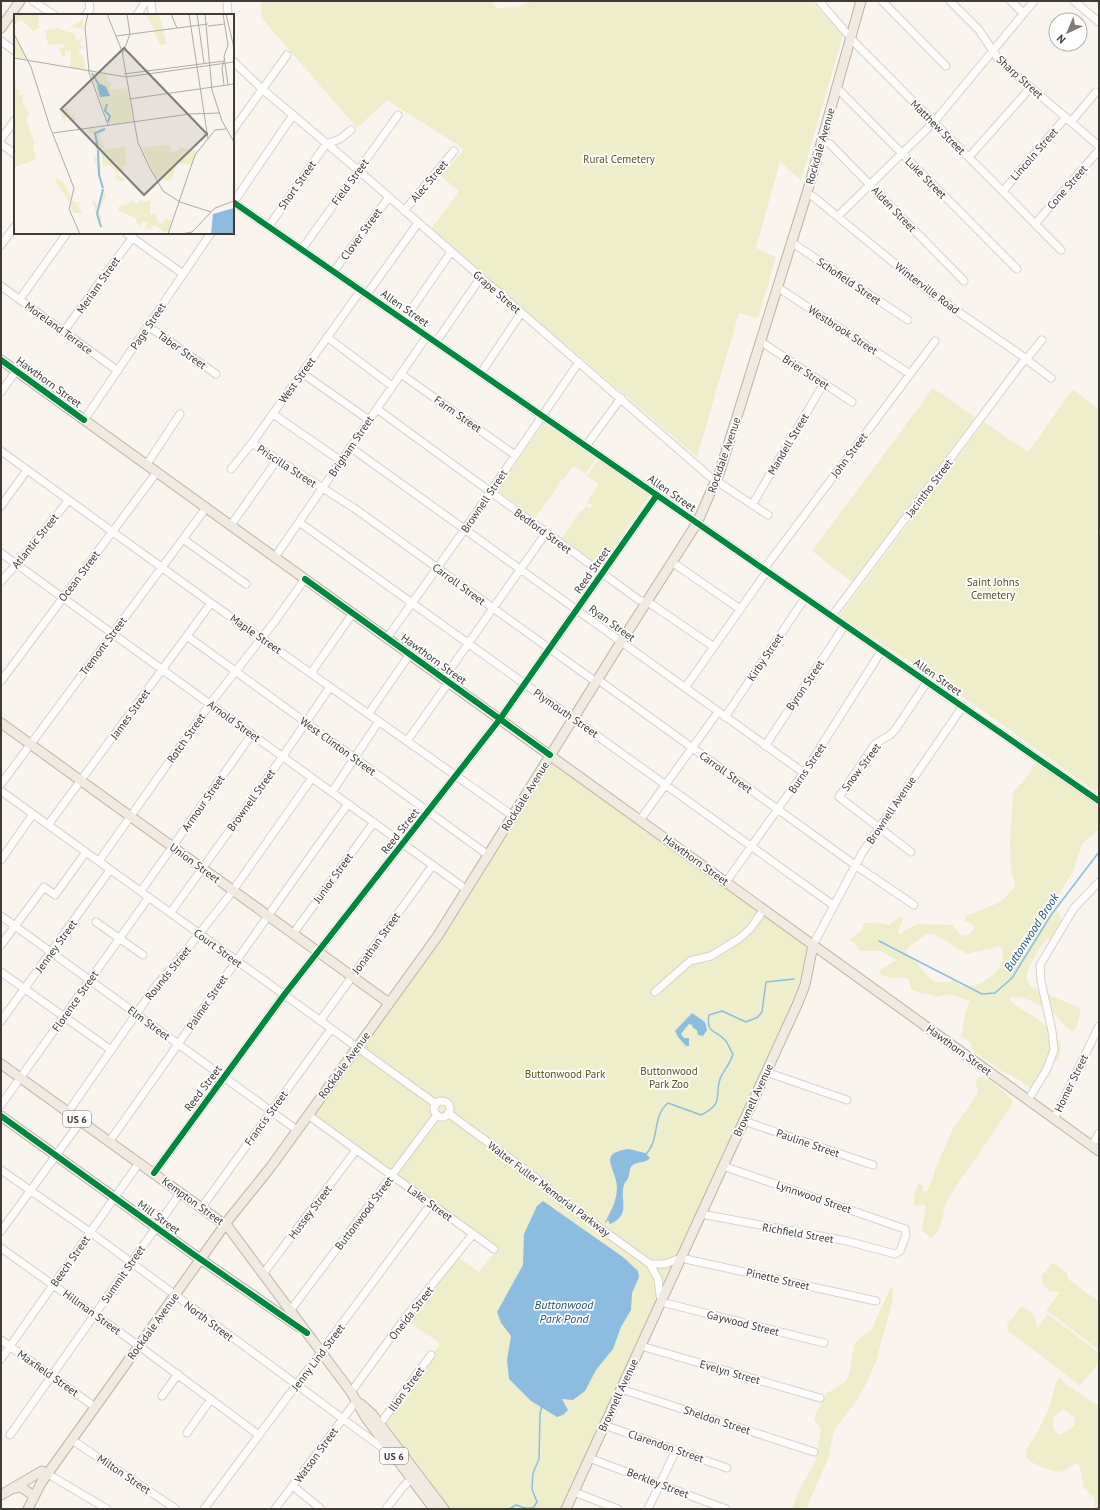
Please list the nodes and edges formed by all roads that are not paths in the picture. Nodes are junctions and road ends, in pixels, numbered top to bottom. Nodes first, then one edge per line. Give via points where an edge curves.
1 (20, 1) edge
2 (32, 1) edge
3 (89, 1) edge
4 (146, 1) edge
5 (151, 1) edge
6 (227, 1) edge
7 (819, 1) edge
8 (860, 1) edge
9 (882, 1) edge
10 (950, 1) edge
11 (1011, 1) edge
12 (1034, 1) edge
13 (1074, 1) edge
14 (1023, 13) junction
15 (52, 14) edge
16 (87, 14) edge
17 (138, 14) edge
18 (152, 14) edge
19 (228, 14) edge
20 (1099, 22) edge
21 (1, 28) edge
22 (850, 37) junction
23 (1, 41) edge
24 (14, 50) edge
25 (993, 51) junction
26 (287, 55) dead end
27 (234, 62) edge
28 (946, 66) dead end
29 (836, 87) junction
30 (1031, 87) junction
31 (261, 88) junction
32 (1096, 92) dead end
33 (398, 115) dead end
34 (293, 116) junction
35 (1069, 120) junction
36 (14, 121) edge
37 (934, 122) junction
38 (234, 128) edge
39 (351, 130) dead end
40 (1, 139) edge
41 (821, 141) junction
42 (1, 144) edge
43 (326, 144) junction
44 (1099, 146) edge
45 (1099, 150) edge
46 (454, 151) dead end
47 (14, 153) edge
48 (902, 154) junction
49 (969, 157) junction
50 (358, 170) junction
51 (870, 183) junction
52 (1003, 191) junction
53 (807, 193) junction
54 (389, 197) junction
55 (234, 201) edge
56 (234, 203) edge
57 (404, 211) junction
58 (838, 216) junction
59 (418, 223) junction
60 (1035, 224) junction
61 (269, 226) junction
62 (14, 227) edge
63 (66, 234) edge
64 (127, 234) edge
65 (209, 234) edge
66 (132, 238) junction
67 (791, 242) junction
68 (1, 245) edge
69 (302, 249) junction
70 (1061, 250) dead end
71 (451, 252) junction
72 (1017, 269) dead end
73 (334, 271) junction
74 (183, 274) junction
75 (481, 278) junction
76 (964, 281) dead end
77 (1, 286) edge
78 (777, 287) junction
79 (364, 292) junction
80 (20, 299) junction
81 (521, 313) junction
82 (404, 320) junction
83 (908, 320) dead end
84 (148, 326) junction
85 (64, 331) junction
86 (427, 336) junction
87 (327, 337) junction
88 (1042, 340) dead end
89 (760, 341) junction
90 (935, 341) dead end
91 (436, 342) junction
92 (1024, 359) junction
93 (1, 360) edge
94 (579, 362) junction
95 (16, 371) junction
96 (118, 371) junction
97 (302, 373) junction
98 (481, 373) junction
99 (216, 374) dead end
100 (401, 374) junction
101 (910, 374) junction
102 (1051, 378) dead end
103 (824, 383) junction
104 (392, 386) junction
105 (1, 392) edge
106 (621, 398) junction
107 (852, 402) dead end
108 (377, 409) junction
109 (180, 414) dead end
110 (273, 414) junction
111 (542, 416) junction
112 (84, 420) junction
113 (369, 420) junction
114 (252, 443) junction
115 (586, 446) junction
116 (350, 447) junction
117 (1, 451) edge
118 (516, 455) junction
119 (277, 460) junction
120 (341, 461) junction
121 (147, 464) junction
122 (231, 469) dead end
123 (27, 470) junction
124 (157, 472) junction
125 (716, 480) junction
126 (322, 488) junction
127 (489, 492) junction
128 (657, 495) junction
129 (68, 501) junction
130 (752, 505) junction
131 (1, 506) edge
132 (206, 508) junction
133 (768, 515) dead end
134 (299, 522) junction
135 (697, 523) junction
136 (231, 525) junction
137 (465, 529) junction
138 (112, 532) junction
139 (546, 533) junction
140 (183, 539) junction
141 (1, 553) edge
142 (275, 557) junction
143 (672, 562) junction
144 (17, 564) junction
145 (161, 567) junction
146 (436, 568) junction
147 (520, 569) junction
148 (766, 570) junction
149 (602, 573) junction
150 (305, 579) junction
151 (1, 581) edge
152 (246, 584) dead end
153 (63, 598) junction
154 (805, 598) junction
155 (646, 602) junction
156 (211, 603) junction
157 (412, 603) junction
158 (493, 608) junction
159 (740, 609) junction
160 (577, 610) junction
161 (354, 613) junction
162 (832, 616) junction
163 (845, 625) junction
164 (112, 633) junction
165 (187, 636) junction
166 (262, 638) junction
167 (387, 638) junction
168 (621, 642) junction
169 (468, 643) junction
170 (714, 647) junction
171 (549, 649) junction
172 (882, 650) junction
173 (410, 654) junction
174 (162, 670) junction
175 (236, 672) junction
176 (311, 673) junction
177 (446, 680) junction
178 (1, 681) edge
179 (596, 681) junction
180 (927, 682) junction
181 (525, 684) junction
182 (330, 687) junction
183 (685, 688) junction
184 (210, 704) junction
185 (963, 706) junction
186 (718, 712) junction
187 (368, 713) junction
188 (726, 717) junction
189 (573, 718) junction
190 (500, 719) junction
191 (379, 721) junction
192 (305, 722) junction
193 (1, 723) edge
194 (252, 734) junction
195 (407, 741) junction
196 (30, 744) junction
197 (765, 746) junction
198 (692, 748) junction
199 (550, 755) junction
200 (283, 756) junction
201 (354, 758) junction
202 (804, 773) junction
203 (455, 776) junction
204 (312, 778) junction
205 (81, 781) junction
206 (1, 784) edge
207 (666, 784) junction
208 (1, 791) edge
209 (332, 792) junction
210 (1099, 801) edge
211 (348, 804) junction
212 (778, 810) junction
213 (428, 812) junction
214 (33, 814) junction
215 (131, 816) junction
216 (513, 816) junction
217 (640, 820) junction
218 (374, 822) junction
219 (48, 825) junction
220 (879, 828) junction
221 (403, 844) junction
222 (752, 846) junction
223 (173, 847) junction
224 (86, 852) junction
225 (911, 852) dead end
226 (488, 855) junction
227 (1, 860) edge
228 (99, 861) junction
229 (433, 865) junction
230 (855, 865) junction
231 (202, 868) junction
232 (110, 870) junction
233 (726, 882) junction
234 (1099, 882) edge
235 (233, 890) junction
236 (467, 890) junction
237 (141, 891) junction
238 (149, 897) junction
239 (833, 905) junction
240 (914, 905) dead end
241 (764, 909) junction
242 (171, 912) junction
243 (267, 915) junction
244 (1, 916) edge
245 (96, 922) dead end
246 (15, 926) junction
247 (200, 934) junction
248 (293, 934) junction
249 (120, 939) junction
250 (1, 945) edge
251 (813, 945) junction
252 (51, 952) junction
253 (318, 952) junction
254 (143, 955) dead end
255 (831, 959) junction
256 (235, 960) junction
257 (809, 966) junction
258 (1, 972) edge
259 (352, 977) junction
260 (90, 980) junction
261 (24, 989) junction
262 (655, 992) dead end
263 (284, 995) junction
264 (389, 1003) junction
265 (136, 1013) junction
266 (64, 1017) junction
267 (1, 1021) edge
268 (320, 1022) junction
269 (1099, 1026) edge
270 (331, 1029) junction
271 (178, 1044) junction
272 (357, 1048) junction
273 (111, 1050) junction
274 (1, 1064) edge
275 (766, 1072) junction
276 (224, 1077) junction
277 (20, 1078) junction
278 (847, 1100) dead end
279 (1028, 1100) junction
280 (436, 1104) junction
281 (1, 1105) edge
282 (68, 1112) junction
283 (271, 1112) junction
284 (448, 1114) junction
285 (308, 1115) junction
286 (437, 1115) junction
287 (1, 1116) edge
288 (1054, 1119) junction
289 (744, 1120) junction
290 (81, 1122) junction
291 (297, 1130) junction
292 (1099, 1133) edge
293 (109, 1142) junction
294 (1096, 1149) edge
295 (356, 1150) junction
296 (56, 1156) junction
297 (139, 1163) junction
298 (872, 1165) dead end
299 (723, 1166) junction
300 (1, 1170) edge
301 (154, 1173) junction
302 (392, 1175) junction
303 (30, 1191) junction
304 (181, 1192) junction
305 (115, 1198) junction
306 (431, 1204) junction
307 (202, 1207) junction
308 (701, 1214) junction
309 (226, 1225) junction
310 (156, 1227) junction
311 (1, 1231) edge
312 (90, 1232) junction
313 (473, 1234) junction
314 (1, 1248) edge
315 (494, 1249) dead end
316 (895, 1254) joint
317 (681, 1258) junction
318 (202, 1259) junction
319 (131, 1263) junction
320 (650, 1264) junction
321 (263, 1274) junction
322 (53, 1284) junction
323 (176, 1296) junction
324 (876, 1301) dead end
325 (661, 1302) junction
326 (290, 1311) junction
327 (94, 1315) junction
328 (307, 1333) junction
329 (1, 1340) edge
330 (824, 1343) dead end
331 (10, 1346) junction
332 (139, 1346) junction
333 (641, 1346) junction
334 (321, 1352) junction
335 (431, 1355) dead end
336 (1, 1359) edge
337 (178, 1374) junction
338 (52, 1376) junction
339 (296, 1386) junction
340 (621, 1389) junction
341 (351, 1392) junction
342 (162, 1396) dead end
343 (820, 1398) dead end
344 (211, 1399) junction
345 (357, 1400) junction
346 (95, 1407) junction
347 (342, 1419) junction
348 (380, 1424) junction
349 (604, 1425) junction
350 (187, 1433) dead end
351 (10, 1435) dead end
352 (259, 1435) junction
353 (386, 1438) junction
354 (72, 1440) junction
355 (676, 1450) junction
356 (814, 1452) dead end
357 (589, 1458) junction
358 (397, 1459) junction
359 (727, 1468) dead end
360 (48, 1474) junction
361 (415, 1476) junction
362 (660, 1484) junction
363 (293, 1486) junction
364 (15, 1488) junction
365 (574, 1492) junction
366 (1, 1495) edge
367 (34, 1496) junction
368 (207, 1508) edge
369 (28, 1509) edge
370 (107, 1509) edge
371 (176, 1509) edge
372 (275, 1509) edge
373 (321, 1509) edge
374 (386, 1509) edge
375 (434, 1509) edge
376 (444, 1509) edge
377 (566, 1509) edge
378 (618, 1509) edge
379 (648, 1509) edge
380 (726, 1509) edge

1 - 21 main road
2 - 15 street
3 - 16 street via 90,9
4 - 17 street
5 - 18 street
6 - 19 street
7 - 22 street, Matthew Street
8 - 22 main road, Rockdale Avenue
9 - 28 street
10 - 25 street, Sharp Street via 978,30
11 - 14 street
12 - 14 street
13 - 20 street
14 - 25 street
22 - 29 main road, Rockdale Avenue
22 - 37 street, Matthew Street
23 - 24 street
25 - 30 street, Sharp Street via 999,60
25 - 37 street
26 - 31 street
27 - 31 street, Grape Street
29 - 41 main road, Rockdale Avenue
29 - 48 street, Luke Street
30 - 35 street, Sharp Street
30 - 49 street
31 - 34 street, Grape Street
31 - 38 street
32 - 35 street, Lincoln Street
33 - 50 street, Field Street
34 - 43 street, Grape Street
34 - 55 street
35 - 44 street, Sharp Street
35 - 52 street, Lincoln Street
36 - 40 street
37 - 48 street
37 - 49 street, Matthew Street
39 - 43 street via 340,139
41 - 51 street, Alden Street via 830,144
41 - 53 main road, Rockdale Avenue
42 - 47 street
43 - 50 street, Grape Street
43 - 61 street, Short Street
45 - 60 street, Cone Street
46 - 57 street, Alec Street
48 - 51 street
48 - 72 street, Luke Street
49 - 52 street, Matthew Street
50 - 54 street, Grape Street
50 - 69 street, Field Street
51 - 58 street
51 - 76 street, Alden Street
52 - 60 street, Matthew Street
53 - 58 street, Winterville Road
53 - 67 main road, Rockdale Avenue
54 - 57 street, Grape Street
54 - 73 street, Clover Street
56 - 61 street, Allen Street
57 - 59 street, Grape Street
58 - 92 street, Winterville Road via 928,291
59 - 71 street, Grape Street
59 - 79 street, West Street
60 - 70 street, Matthew Street
61 - 69 street, Allen Street
62 - 68 street
63 - 80 street
64 - 66 street
65 - 74 street, Page Street
66 - 74 street
66 - 85 street, Meriam Street
67 - 78 main road, Rockdale Avenue
67 - 83 street, Schofield Street
69 - 73 street, Allen Street
71 - 75 street, Grape Street
71 - 82 street
73 - 79 street, Allen Street
74 - 84 street, Page Street
75 - 81 street, Grape Street
75 - 91 street
77 - 80 street, Moreland Terrace
78 - 89 main road, Rockdale Avenue
78 - 101 street, Westbrook Street
79 - 82 street, Allen Street
79 - 87 street, West Street
80 - 85 street, Moreland Terrace
81 - 94 street, Grape Street
81 - 98 street
82 - 86 street, Allen Street
84 - 96 street, Page Street
84 - 99 street, Taber Street
85 - 96 street, Moreland Terrace
86 - 91 street, Allen Street
86 - 100 street, Brigham Street
87 - 97 street, West Street
87 - 104 street
88 - 92 street, Jacintho Street
89 - 103 street, Brier Street
89 - 125 main road, Rockdale Avenue
90 - 101 street, John Street
91 - 98 street, Allen Street
92 - 102 street, Winterville Road
92 - 162 street, Jacintho Street
93 - 95 main road, Hawthorn Street
94 - 106 street, Grape Street
94 - 111 street, Brownell Street
95 - 105 street
95 - 112 main road, Hawthorn Street
96 - 112 street, Page Street
97 - 110 street, West Street
97 - 113 street
98 - 111 street, Allen Street
100 - 104 street, Brigham Street
100 - 118 street, Farm Street
101 - 148 street, John Street
103 - 107 street, Brier Street
103 - 130 street, Mandell Street
104 - 108 street, Brigham Street
106 - 115 street
106 - 125 street, Grape Street
108 - 113 street, Brigham Street
108 - 127 street, Bedford Street
109 - 121 street
110 - 114 street, West Street
110 - 120 street
111 - 115 street, Allen Street
111 - 118 street, Brownell Street
112 - 121 main road, Hawthorn Street
113 - 116 street, Brigham Street
114 - 119 street, Priscilla Street
114 - 122 street, West Street
115 - 128 street, Allen Street
116 - 120 street, Brigham Street
116 - 137 street, Ryan Street
117 - 123 street, Maple Street
118 - 127 street, Brownell Street
119 - 126 street, Priscilla Street
119 - 136 street
120 - 126 street, Brigham Street
121 - 124 main road, Hawthorn Street
123 - 129 street, Maple Street
123 - 131 street
124 - 132 main road, Hawthorn Street
124 - 138 street, Ocean Street
125 - 130 street, Grape Street
125 - 135 main road, Rockdale Avenue
126 - 134 street, Brigham Street
126 - 146 street, Carroll Street via 354,508
127 - 137 street, Brownell Street
127 - 139 street, Bedford Street
128 - 135 street, Allen Street
128 - 149 street, Reed Street
129 - 138 street, Maple Street
129 - 144 street, Atlantic Street
130 - 133 street, Grape Street
132 - 136 main road, Hawthorn Street
132 - 140 street, Tremont Street
134 - 142 street, Brigham Street
134 - 157 street, Plymouth Street
135 - 143 main road, Rockdale Avenue
135 - 148 street, Allen Street
136 - 142 main road, Hawthorn Street
137 - 146 street, Brownell Street
137 - 147 street, Ryan Street
138 - 145 street, Maple Street
138 - 153 street, Ocean Street
139 - 147 street
139 - 149 street, Bedford Street
140 - 145 street, Tremont Street
140 - 152 street
141 - 144 street, Arnold Street
142 - 150 main road, Hawthorn Street
143 - 155 main road, Rockdale Avenue
143 - 159 street
144 - 151 street, Atlantic Street
144 - 153 street, Arnold Street
145 - 156 street, Maple Street
145 - 164 street, Tremont Street
146 - 157 street, Brownell Street
146 - 158 street, Carroll Street
147 - 158 street
147 - 160 street, Ryan Street
148 - 154 street, Allen Street
148 - 159 street, John Street
149 - 155 street, Bedford Street via 639,600
149 - 160 street, Reed Street
150 - 161 main road, Hawthorn Street
150 - 166 street, Rotch Street
153 - 164 street, Arnold Street
153 - 178 street, Ocean Street
154 - 162 street, Allen Street
154 - 188 street, Kirby Street
155 - 168 main road, Rockdale Avenue
155 - 170 street, Bedford Street
156 - 165 street, James Street
156 - 166 street, Maple Street
157 - 167 street, Brownell Street
157 - 169 street, Plymouth Street
158 - 169 street
158 - 171 street, Carroll Street
159 - 170 street, John Street
160 - 168 street, Ryan Street
160 - 171 street, Reed Street
161 - 167 main road, Hawthorn Street
161 - 176 street
162 - 163 street, Allen Street
163 - 172 street, Allen Street
163 - 197 street, Byron Street
164 - 174 street, Arnold Street
164 - 196 street, Tremont Street
165 - 174 street, James Street
165 - 175 street, West Clinton Street
166 - 175 street, Rotch Street
166 - 176 street, Maple Street
167 - 173 main road, Hawthorn Street
168 - 179 main road, Rockdale Avenue
168 - 183 street, Ryan Street
169 - 177 street
169 - 181 street, Plymouth Street
170 - 183 street, John Street
171 - 179 street, Carroll Street
171 - 181 street, Reed Street
172 - 180 street, Allen Street
172 - 202 street, Burns Street
173 - 177 main road, Hawthorn Street
173 - 187 street
174 - 184 street, Arnold Street
174 - 205 street, James Street
175 - 184 street, Rotch Street
175 - 192 street, West Clinton Street
176 - 182 street, Maple Street
177 - 190 main road, Hawthorn Street
177 - 195 street
179 - 189 main road, Rockdale Avenue
179 - 198 street, Carroll Street
180 - 185 street, Allen Street
180 - 220 street, Snow Street via 895,730 875,744 839,797
181 - 189 street, Plymouth Street
181 - 190 street, Reed Street
182 - 187 street, Maple Street
182 - 192 street, Brownell Street
183 - 186 street, Ryan Street
184 - 194 street, Arnold Street
184 - 215 street, Rotch Street
185 - 210 street, Allen Street via 1087,788
185 - 220 street, Brownell Avenue
186 - 188 street, Ryan Street
186 - 198 street
187 - 191 street, Maple Street
188 - 197 street, Ryan Street
189 - 199 main road, Rockdale Avenue
189 - 207 street, Plymouth Street
190 - 199 main road, Hawthorn Street
190 - 203 street, Reed Street
191 - 195 street, Maple Street
191 - 201 street
192 - 200 street, Brownell Street
192 - 201 street, West Clinton Street
193 - 196 main road, Union Street
194 - 200 street, Arnold Street
194 - 223 street, Armour Street
195 - 203 street, Maple Street
196 - 205 main road, Union Street
196 - 206 street, Tremont Street
197 - 202 street, Ryan Street
198 - 207 street
198 - 212 street, Carroll Street
199 - 216 main road, Rockdale Avenue
199 - 217 main road, Hawthorn Street
200 - 204 street, Arnold Street
200 - 231 street, Brownell Street
201 - 209 street
201 - 213 street, West Clinton Street
202 - 212 street, Burns Street
203 - 213 street, Reed Street
203 - 216 street, Maple Street
204 - 209 street, Arnold Street
204 - 235 street, Rounds Street
205 - 215 main road, Union Street
205 - 219 street, James Street
207 - 217 street
207 - 222 street, Plymouth Street
208 - 214 street, Court Street
209 - 211 street, Arnold Street
211 - 218 street, Arnold Street
211 - 243 street, Palmer Street
212 - 222 street, Burns Street
212 - 230 street, Carroll Street
213 - 221 street, Reed Street
213 - 226 street, West Clinton Street
214 - 219 street, Court Street
214 - 227 street
215 - 223 main road, Union Street
215 - 228 street, Rotch Street
216 - 226 main road, Rockdale Avenue
217 - 233 main road, Hawthorn Street
218 - 221 street, Arnold Street
218 - 248 street, Junior Street
219 - 224 street, Court Street
220 - 225 street
220 - 230 street, Brownell Avenue
221 - 229 street, Arnold Street
221 - 253 street, Reed Street
222 - 233 street, Burns Street
222 - 239 street, Plymouth Street
223 - 231 main road, Union Street
223 - 237 street, Armour Street
224 - 228 street, Court Street
224 - 246 street via 55,895 44,887
226 - 236 main road, Rockdale Avenue
228 - 232 street, Court Street
229 - 236 street, Arnold Street
229 - 259 street, Jonathan Street
230 - 239 street, Brownell Avenue
230 - 240 street, Carroll Street
231 - 235 main road, Union Street
231 - 242 street, Brownell Street
232 - 237 street, Court Street
232 - 252 street, Jenney Street
233 - 241 main road, Hawthorn Street
234 - 279 street via 1074,908 1040,965 1054,1050 1047,1069
235 - 243 main road, Union Street
235 - 247 street, Rounds Street
236 - 264 main road, Rockdale Avenue
237 - 238 street, Court Street
238 - 242 street, Court Street
238 - 249 street, Florence Street
239 - 251 street, Brownell Avenue
241 - 251 main road, Hawthorn Street
241 - 262 street via 740,938 711,956 690,961
242 - 247 street, Court Street
243 - 248 main road, Union Street
243 - 256 street, Palmer Street
244 - 246 street, Elm Street
245 - 249 street
246 - 250 street
246 - 252 street, Elm Street
247 - 256 street, Court Street
247 - 265 street, Rounds Street
248 - 253 main road, Union Street
249 - 254 street
249 - 260 street, Florence Street
251 - 255 main road, Hawthorn Street
251 - 257 main road, Brownell Avenue
252 - 260 street, Elm Street
252 - 261 street, Jenney Street
253 - 259 main road, Union Street
253 - 263 street, Reed Street
255 - 257 main road via 820,959
255 - 279 main road, Hawthorn Street
256 - 263 street, Court Street
256 - 271 street, Palmer Street
257 - 275 main road, Brownell Avenue via 800,998
258 - 261 street
259 - 264 main road, Union Street
259 - 268 street, Jonathan Street
260 - 265 street, Elm Street
260 - 266 street, Florence Street
261 - 266 street
261 - 267 street, Jenney Street
263 - 268 street, Court Street
263 - 276 street, Reed Street
264 - 272 main road, Rockdale Avenue
265 - 271 street, Elm Street
265 - 273 street, Rounds Street
266 - 273 street
266 - 277 street, Florence Street
268 - 270 street, Court Street
269 - 288 street, Homer Street
270 - 272 street, Court Street
270 - 283 street, Francis Street
271 - 276 street, Elm Street
271 - 293 street, Palmer Street
272 - 280 street, Court Street
272 - 285 main road, Rockdale Avenue
273 - 282 street, Rounds Street
274 - 277 main road, Kempton Street / US 6
275 - 278 street
275 - 289 main road, Brownell Avenue
276 - 283 street, Elm Street
276 - 301 street, Reed Street
277 - 281 street, Florence Street
277 - 282 main road, Kempton Street / US 6
279 - 288 main road, Hawthorn Street
280 - 284 street via 446,1102 450,1107
280 - 286 street via 434,1110
282 - 290 main road, Kempton Street / US 6
283 - 291 street, Elm Street
283 - 307 street, Francis Street
284 - 286 street
284 - 320 street, Walter Fuller Memorial Parkway
285 - 291 main road, Rockdale Avenue
285 - 295 street, Lake Street
286 - 302 street, Buttonwood Street
287 - 296 main road, Mill Street / US 6
288 - 294 main road, Hawthorn Street
289 - 298 street, Pauline Street
289 - 299 main road, Brownell Avenue
290 - 293 main road, Kempton Street / US 6
290 - 296 street
291 - 309 main road, Rockdale Avenue
292 - 294 street
293 - 297 main road, Kempton Street / US 6
295 - 302 street, Lake Street
295 - 321 street, Hussey Street
296 - 303 street
296 - 305 main road, Mill Street / US 6
297 - 301 main road, Kempton Street / US 6
297 - 305 street, Beech Street
299 - 308 main road, Brownell Avenue
299 - 316 street, Lynnwood Street via 905,1229 906,1235 900,1252
300 - 303 street, North Street
301 - 304 main road, Kempton Street / US 6
302 - 306 street, Lake Street
302 - 326 street, Buttonwood Street
303 - 311 street
303 - 312 street, North Street
304 - 307 main road, Kempton Street / US 6
304 - 310 street, Summit Street
305 - 310 main road, Mill Street / US 6
305 - 312 street, Beech Street
306 - 313 street, Lake Street
306 - 334 street, Jenny Lind Street
307 - 309 main road, Kempton Street / US 6
308 - 316 street, Richfield Street via 853,1243
308 - 317 main road, Brownell Avenue
309 - 318 main road, Rockdale Avenue
309 - 321 main road, Kempton Street / US 6
310 - 318 main road, Mill Street / US 6
310 - 319 street, Summit Street
312 - 319 street, North Street
312 - 322 street, Beech Street
313 - 315 street, Lake Street
313 - 341 street, Oneida Street
314 - 322 street, Hillman Street
317 - 320 street via 665,1264
317 - 324 street, Pinette Street
317 - 325 main road, Brownell Avenue
318 - 323 main road, Rockdale Avenue
318 - 328 main road, Mill Street / US 6
319 - 323 street, North Street
319 - 327 street, Summit Street
320 - 325 street, Walter Fuller Memorial Parkway via 658,1279
321 - 326 main road, Kempton Street / US 6
322 - 327 street, Hillman Street
322 - 331 street, Beech Street
323 - 332 main road, Rockdale Avenue
323 - 339 street, North Street
325 - 330 street, Gaywood Street
325 - 333 main road, Brownell Avenue
326 - 328 main road, Kempton Street / US 6
327 - 332 street, Hillman Street
327 - 338 street, Summit Street
328 - 334 main road, Kempton Street / US 6
329 - 331 street, Maxfield Street
331 - 336 street, Beech Street
331 - 338 street, Maxfield Street
332 - 337 street, Hillman Street
332 - 346 main road, Rockdale Avenue
333 - 340 main road, Brownell Avenue
333 - 343 street, Evelyn Street
334 - 339 street, Jenny Lind Street
334 - 341 main road, Kempton Street / US 6
335 - 348 street, Ilion Street
337 - 342 street
337 - 344 street, Hillman Street
338 - 346 street, Maxfield Street
338 - 351 street, Summit Street
339 - 347 street, North Street
339 - 352 street, Jenny Lind Street
340 - 349 main road, Brownell Avenue
340 - 356 street, Sheldon Street
341 - 345 main road, Kempton Street / US 6
344 - 350 street
344 - 352 street, Hillman Street
345 - 347 street, Watson Street
345 - 348 main road, Kempton Street / US 6
345 - 353 main road, Kempton Street / US 6 via 366,1418
346 - 354 main road, Rockdale Avenue
347 - 358 street, North Street
347 - 363 street, Watson Street
348 - 353 main road, Kempton Street / US 6
349 - 355 street, Clarendon Street
349 - 357 main road, Brownell Avenue
352 - 368 street, Jenny Lind Street
353 - 358 main road, Kempton Street / US 6
353 - 361 main road, Kempton Street / US 6
354 - 360 main road, Rockdale Avenue
354 - 371 street, Milton Street
355 - 359 street, Clarendon Street
355 - 362 street
357 - 362 street, Berkley Street
357 - 365 main road, Brownell Avenue
358 - 361 main road, Kempton Street / US 6
360 - 364 main road via 42,1471 19,1483
360 - 367 main road, Rockdale Avenue
360 - 370 street
361 - 374 street
361 - 375 main road, Kempton Street / US 6
361 - 376 main road, Kempton Street / US 6
362 - 379 street
362 - 380 street, Berkley Street
363 - 372 street, Watson Street
363 - 373 street
364 - 366 main road
364 - 367 main road via 21,1487
365 - 377 main road, Brownell Avenue
365 - 378 street
367 - 369 main road, Rockdale Avenue

